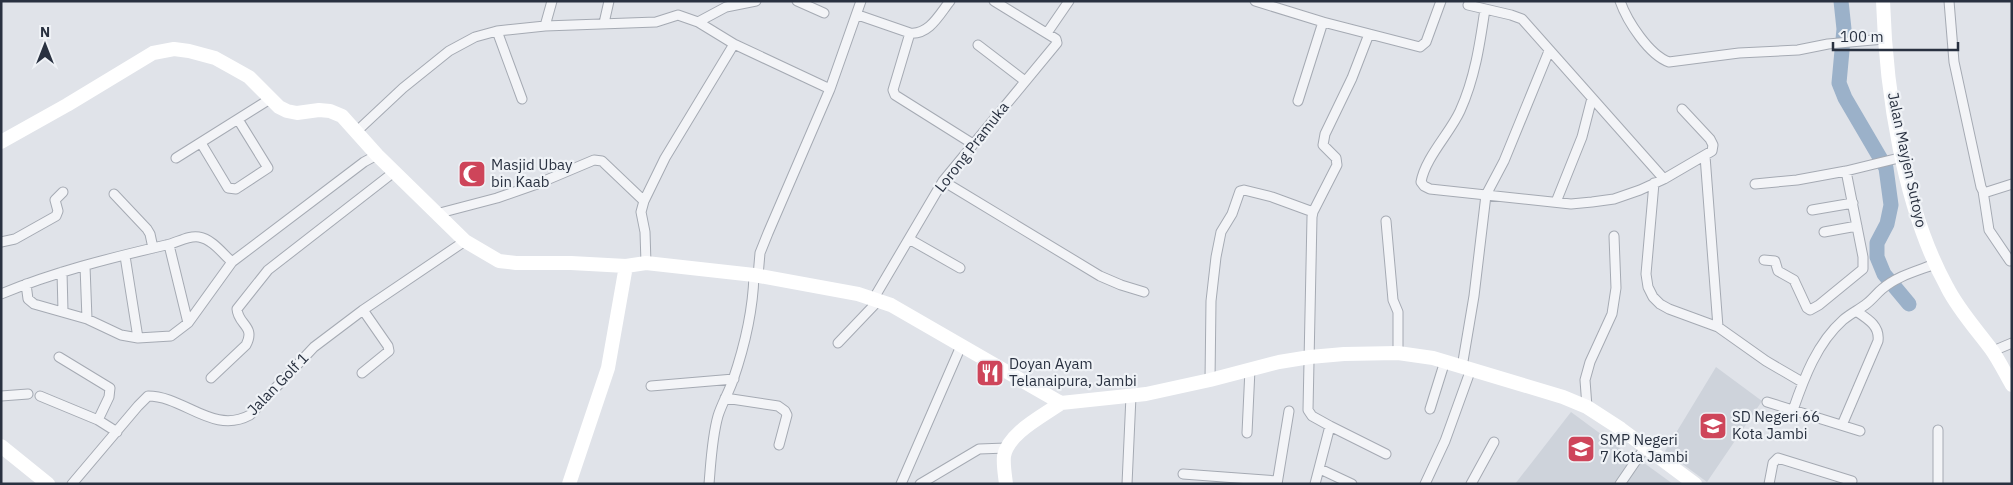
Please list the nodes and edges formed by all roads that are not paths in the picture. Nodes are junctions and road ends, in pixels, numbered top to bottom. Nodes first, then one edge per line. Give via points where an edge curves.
1 (552, 1) edge
2 (609, 1) edge
3 (756, 1) edge
4 (797, 1) edge
5 (861, 1) edge
6 (950, 1) edge
7 (994, 1) edge
8 (1069, 1) edge
9 (1255, 1) edge
10 (1441, 1) edge
11 (1620, 1) edge
12 (1883, 1) edge
13 (1949, 1) edge
14 (1468, 5) dead end
15 (1485, 9) junction
16 (824, 13) dead end
17 (858, 15) junction
18 (698, 22) junction
19 (1323, 22) junction
20 (604, 23) junction
21 (545, 26) junction
22 (496, 31) junction
23 (910, 33) junction
24 (1047, 33) junction
25 (1370, 34) junction
26 (1884, 39) junction
27 (734, 44) junction
28 (978, 45) dead end
29 (1549, 51) junction
30 (1025, 81) junction
31 (830, 89) junction
32 (1592, 98) junction
33 (270, 99) junction
34 (522, 99) dead end
35 (1298, 101) dead end
36 (1682, 110) dead end
37 (238, 120) junction
38 (356, 132) junction
39 (1, 142) edge
40 (201, 143) junction
41 (973, 144) junction
42 (377, 155) junction
43 (1705, 156) junction
44 (176, 158) dead end
45 (1897, 158) junction
46 (1846, 171) junction
47 (394, 172) junction
48 (1664, 179) junction
49 (943, 181) junction
50 (1654, 183) junction
51 (1755, 184) dead end
52 (2012, 184) edge
53 (1983, 191) junction
54 (63, 192) dead end
55 (114, 194) dead end
56 (1486, 195) junction
57 (644, 201) junction
58 (1556, 202) junction
59 (1853, 203) junction
60 (1812, 210) dead end
61 (1313, 212) junction
62 (436, 214) junction
63 (1386, 221) dead end
64 (1857, 226) junction
65 (1824, 232) dead end
66 (1614, 236) dead end
67 (909, 238) junction
68 (1, 242) edge
69 (465, 242) junction
70 (169, 245) junction
71 (153, 248) junction
72 (125, 256) junction
73 (1764, 260) dead end
74 (2010, 261) dead end
75 (232, 262) junction
76 (646, 263) junction
77 (1935, 264) junction
78 (85, 266) junction
79 (626, 266) junction
80 (960, 268) dead end
81 (62, 272) junction
82 (756, 276) junction
83 (26, 284) junction
84 (1144, 292) dead end
85 (1, 294) edge
86 (876, 299) junction
87 (364, 310) junction
88 (63, 311) junction
89 (1856, 311) junction
90 (87, 319) junction
91 (188, 323) junction
92 (1718, 327) junction
93 (138, 338) junction
94 (2012, 343) edge
95 (838, 344) dead end
96 (961, 346) junction
97 (1993, 351) junction
98 (1398, 353) junction
99 (59, 357) dead end
100 (1310, 357) junction
101 (1445, 361) junction
102 (1467, 368) junction
103 (1250, 369) junction
104 (362, 373) dead end
105 (211, 378) dead end
106 (734, 379) junction
107 (1210, 380) junction
108 (1802, 382) junction
109 (2012, 385) edge
110 (652, 386) dead end
111 (28, 394) dead end
112 (1, 396) edge
113 (40, 396) dead end
114 (1131, 396) junction
115 (726, 398) junction
116 (1767, 402) dead end
117 (1061, 403) junction
118 (1587, 407) junction
119 (1430, 409) dead end
120 (1793, 410) junction
121 (1289, 411) dead end
122 (98, 420) junction
123 (1842, 425) junction
124 (1330, 426) junction
125 (1860, 430) dead end
126 (1938, 430) dead end
127 (117, 432) junction
128 (1247, 433) dead end
129 (1494, 442) dead end
130 (779, 445) dead end
131 (1, 446) edge
132 (1646, 446) junction
133 (1006, 448) junction
134 (1386, 454) dead end
135 (1320, 468) junction
136 (1183, 474) dead end
137 (1852, 481) dead end
138 (1277, 482) edge
139 (48, 484) edge
140 (72, 484) edge
141 (569, 484) edge
142 (709, 484) edge
143 (902, 484) edge
144 (920, 484) edge
145 (1006, 484) edge
146 (1127, 484) edge
147 (1315, 484) edge
148 (1352, 484) edge
149 (1425, 484) edge
150 (1471, 484) edge
151 (1620, 484) edge
152 (1695, 484) edge
153 (1769, 484) edge
154 (1938, 484) edge

1 - 21 street
2 - 20 street
3 - 18 street via 726,7
4 - 16 street
5 - 17 street
6 - 23 street via 924,31
7 - 24 street
8 - 24 street
9 - 19 street
10 - 25 street via 1424,46 1414,47
11 - 26 street via 1626,16 1652,50 1660,59 1669,62
12 - 26 street, Jalan Mayjen Sutoyo
13 - 53 street via 1954,62
14 - 15 street
15 - 29 street via 1522,19
15 - 56 street via 1476,65 1460,111 1421,182 1430,189
17 - 23 street
17 - 31 street
18 - 20 street via 678,15 656,22
18 - 27 street
19 - 25 street
19 - 35 street
20 - 21 street
21 - 22 street
22 - 34 street
22 - 38 street via 475,37 449,51 402,88
23 - 41 street via 893,90 895,95
24 - 30 street, Lorong Pramuka via 1056,39 1056,44
25 - 61 street via 1325,134 1323,145 1336,158 1337,165
26 - 45 street, Jalan Mayjen Sutoyo
27 - 31 street
27 - 57 street via 665,158
28 - 30 street
29 - 32 street
29 - 56 street via 1504,161
30 - 41 street, Lorong Pramuka
31 - 82 street via 760,253
32 - 48 street
32 - 58 street via 1582,137
33 - 37 street
33 - 38 street via 286,111 330,111 342,116
33 - 39 street via 249,77 216,58 189,51 163,50
36 - 43 street via 1713,145 1712,151
37 - 40 street
37 - 40 street via 268,168 236,190 228,188
38 - 42 street
40 - 44 street
41 - 49 street, Lorong Pramuka
42 - 47 street
42 - 75 street
43 - 48 street
43 - 92 street
45 - 46 street
45 - 77 street, Jalan Mayjen Sutoyo
46 - 51 street
46 - 59 street
47 - 62 street
47 - 105 street via 268,270 237,309 249,330 246,345
48 - 50 street
49 - 67 street, Lorong Pramuka
49 - 84 street via 1100,276
50 - 58 street via 1614,199 1571,204
50 - 92 street via 1646,274 1648,287 1660,304
52 - 53 street via 1991,192
53 - 74 street via 1989,230
54 - 68 street via 55,200 56,216 15,239
55 - 71 street via 147,229
56 - 58 street
56 - 102 street
57 - 62 street via 602,161 594,160 505,195
57 - 76 street via 641,212
59 - 60 street
59 - 64 street
61 - 100 street
61 - 107 street via 1272,197 1240,191 1221,232 1216,257
62 - 69 street
63 - 98 street via 1393,300 1398,312
64 - 65 street
64 - 73 street via 1863,268 1812,310 1807,308 1794,280 1778,271 1776,261
66 - 118 street via 1616,288 1612,314 1585,380
67 - 80 street
67 - 86 street, Lorong Pramuka
69 - 79 street via 499,261
69 - 87 street, Jalan Golf 1
70 - 71 street
70 - 75 street via 198,237 210,241
70 - 91 street
71 - 72 street
72 - 78 street
72 - 93 street
75 - 91 street
76 - 79 street
76 - 82 street
77 - 89 street via 1899,278
77 - 97 street, Jalan Mayjen Sutoyo via 1948,290
78 - 81 street
78 - 90 street
79 - 141 street via 608,368
81 - 83 street
81 - 88 street
82 - 86 street
82 - 106 street
83 - 85 street
83 - 88 street via 28,299 34,304
86 - 95 street, Lorong Pramuka
86 - 96 street
87 - 104 street via 389,351
87 - 127 street, Jalan Golf 1 via 314,347 250,416 240,421 217,419 168,399 148,396
88 - 90 street
89 - 108 street via 1834,328
89 - 123 street via 1878,329 1878,341
90 - 93 street via 121,335
91 - 93 street via 170,336
92 - 108 street
94 - 97 street
96 - 117 street
96 - 143 street
97 - 109 street, Jalan Mayjen Sutoyo
98 - 100 street
98 - 101 street
99 - 122 street via 110,388 110,397
100 - 103 street
100 - 124 street via 1308,410
101 - 102 street
101 - 119 street
102 - 118 street
102 - 149 street via 1445,441
103 - 107 street
103 - 128 street
106 - 110 street
106 - 115 street
107 - 114 street
108 - 120 street
111 - 112 street
113 - 122 street
114 - 117 street
114 - 146 street
115 - 130 street via 778,406 785,411 787,415
115 - 142 street via 718,416
116 - 120 street
117 - 133 street via 1012,437
118 - 132 street
120 - 123 street
121 - 138 street
122 - 127 street
123 - 125 street
124 - 134 street
124 - 135 street
126 - 154 street
127 - 140 street, Jalan Golf 1
129 - 150 street
131 - 139 street
132 - 151 street
132 - 152 street
133 - 144 street via 979,449
133 - 145 street
135 - 147 street
135 - 148 street
136 - 138 street
137 - 153 street via 1778,458

